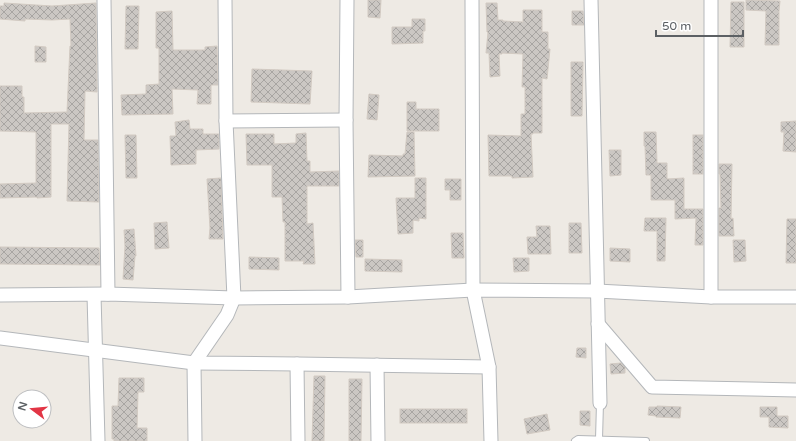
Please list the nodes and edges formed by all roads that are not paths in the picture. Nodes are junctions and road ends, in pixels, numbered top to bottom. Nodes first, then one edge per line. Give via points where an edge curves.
1 (104, 0) edge
2 (225, 0) edge
3 (347, 0) edge
4 (472, 0) edge
5 (591, 0) edge
6 (711, 0) edge
7 (346, 120) junction
8 (226, 121) junction
9 (473, 290) junction
10 (597, 291) junction
11 (94, 294) junction
12 (108, 294) junction
13 (0, 295) edge
14 (348, 297) junction
15 (711, 297) junction
16 (796, 297) edge
17 (234, 298) junction
18 (598, 324) junction
19 (0, 338) edge
20 (96, 350) junction
21 (194, 363) junction
22 (296, 364) junction
23 (377, 365) junction
24 (488, 367) junction
25 (796, 390) edge
26 (600, 403) joint
27 (599, 439) junction
28 (618, 440) edge
29 (98, 441) edge
30 (195, 441) edge
31 (298, 441) edge
32 (378, 441) edge
33 (491, 441) edge
34 (575, 441) edge
35 (646, 441) edge

1 - 12 street
2 - 8 street
3 - 7 street
4 - 9 street
5 - 10 street
6 - 15 street
7 - 8 street
7 - 14 street
8 - 17 street
9 - 10 street
9 - 14 street
9 - 24 street
10 - 15 street
10 - 18 street
11 - 12 street
11 - 13 street
11 - 20 street
12 - 17 street
14 - 17 street
15 - 16 street
17 - 21 street via 227,315
18 - 25 street via 652,387
18 - 26 street
19 - 20 street
20 - 21 street
20 - 29 street
21 - 22 street
21 - 30 street
22 - 23 street
22 - 31 street
23 - 24 street
23 - 32 street
24 - 33 street
26 - 27 lane
27 - 28 lane
27 - 34 lane
28 - 35 lane

